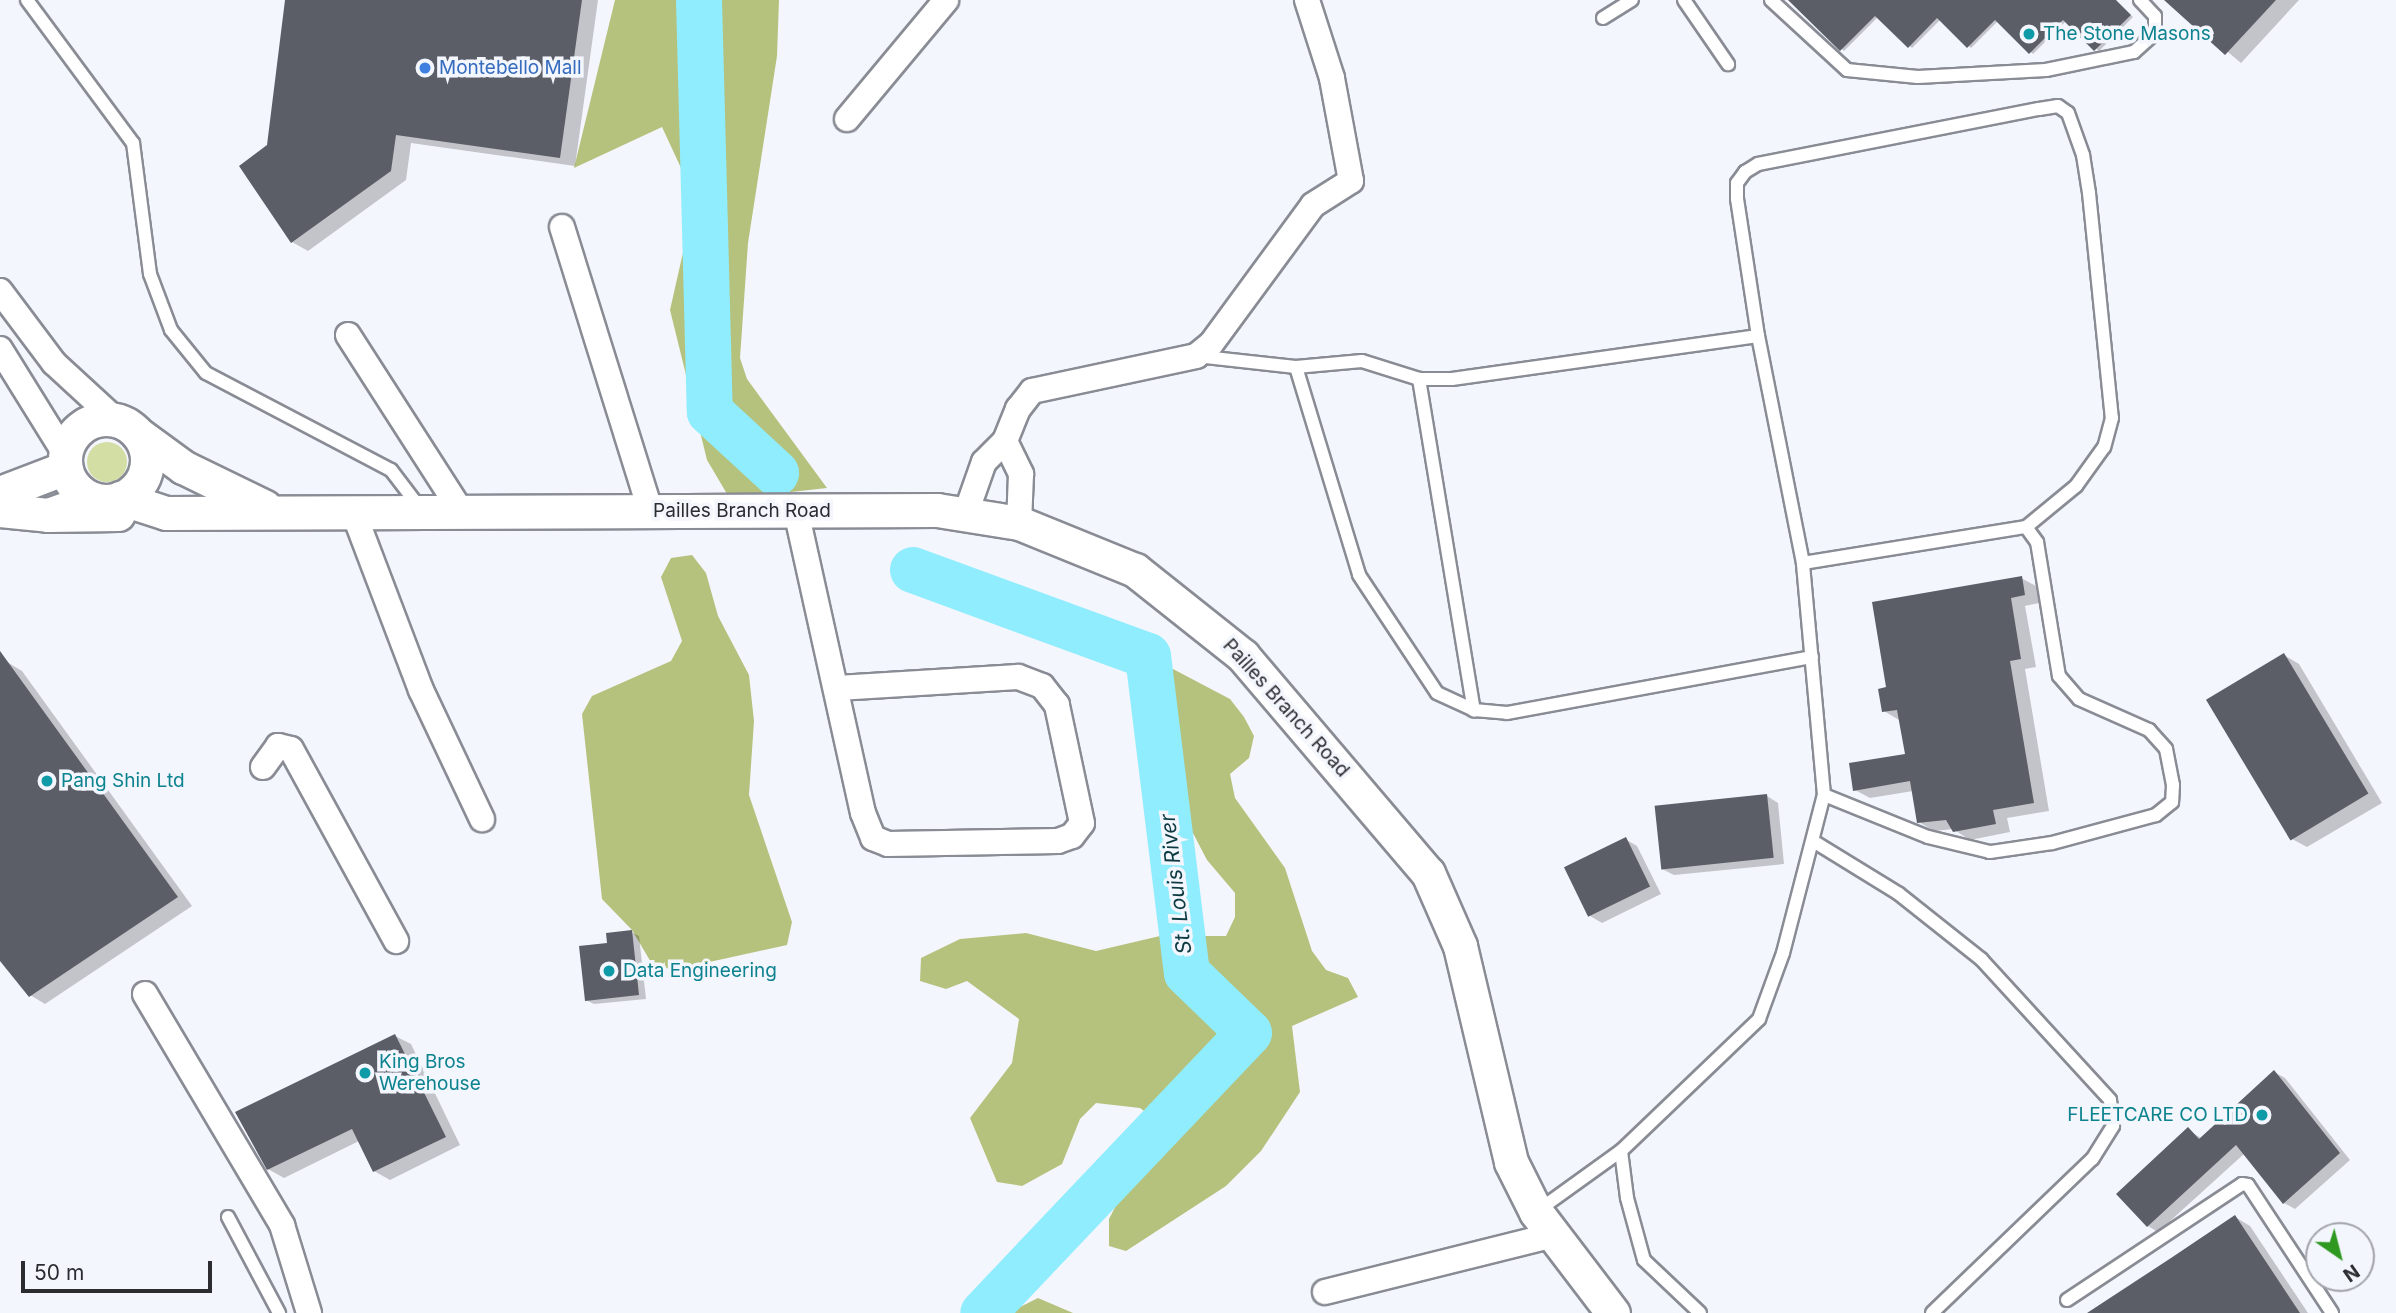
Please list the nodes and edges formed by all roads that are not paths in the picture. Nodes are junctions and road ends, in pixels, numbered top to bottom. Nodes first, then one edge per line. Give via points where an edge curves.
1 (27, 0) edge
2 (946, 0) edge
3 (1307, 0) edge
4 (1632, 0) edge
5 (1684, 0) edge
6 (1771, 0) edge
7 (2140, 0) edge
8 (1603, 18) dead end
9 (1728, 64) dead end
10 (846, 119) dead end
11 (562, 227) dead end
12 (0, 291) edge
13 (348, 335) dead end
14 (1758, 336) junction
15 (0, 349) edge
16 (1196, 356) junction
17 (1296, 367) junction
18 (1419, 379) junction
19 (127, 427) junction
20 (1005, 441) junction
21 (65, 461) junction
22 (0, 494) edge
23 (106, 499) junction
24 (0, 510) edge
25 (271, 510) junction
26 (353, 511) junction
27 (796, 511) junction
28 (651, 512) junction
29 (166, 513) junction
30 (966, 513) junction
31 (423, 514) junction
32 (463, 514) junction
33 (48, 515) junction
34 (1019, 523) junction
35 (2026, 527) junction
36 (1802, 563) junction
37 (1812, 657) junction
38 (837, 688) junction
39 (1474, 710) junction
40 (263, 767) dead end
41 (1824, 795) junction
42 (482, 819) dead end
43 (1813, 841) junction
44 (396, 941) dead end
45 (145, 994) dead end
46 (1621, 1151) junction
47 (228, 1217) dead end
48 (1545, 1224) junction
49 (1325, 1292) dead end
50 (2067, 1300) dead end
51 (279, 1313) edge
52 (309, 1313) edge
53 (1614, 1313) edge
54 (1700, 1313) edge
55 (1932, 1313) edge
56 (2332, 1313) edge

1 - 31 lane via 132,142 150,274 171,330 206,373 391,470 407,486
2 - 10 street
3 - 16 street via 1332,78 1351,181 1313,205 1211,344
4 - 8 lane
5 - 9 lane
6 - 7 lane via 1847,70 1918,77 2046,70 2134,52 2155,33 2155,16
11 - 28 street
12 - 19 street via 54,363
13 - 32 street
14 - 18 lane via 1452,379
14 - 35 lane via 1737,199 1737,183 1745,172 1758,164 2058,106 2075,129 2085,168 2112,418 2104,447 2076,486
14 - 36 lane
15 - 21 street
16 - 17 lane
16 - 20 street via 1032,391 1018,409
17 - 18 lane via 1362,362
17 - 39 lane via 1359,575 1437,693
18 - 39 lane
19 - 21 main road via 89,423 77,430
19 - 23 main road via 145,448 142,478
19 - 25 main road, Pailles Branch Road via 183,467
20 - 30 street via 984,461
20 - 34 street via 1021,474
21 - 22 main road
21 - 23 main road via 75,487
23 - 29 main road, Pailles Branch Road
23 - 33 main road
24 - 33 main road
25 - 26 main road, Pailles Branch Road
25 - 29 main road, Pailles Branch Road
26 - 31 main road, Pailles Branch Road
26 - 42 street via 421,690
27 - 28 main road, Pailles Branch Road
27 - 30 main road, Pailles Branch Road
27 - 38 street
28 - 32 main road, Pailles Branch Road
29 - 33 main road
30 - 34 main road, Pailles Branch Road
31 - 32 main road, Pailles Branch Road
34 - 48 main road, Pailles Branch Road via 1135,570 1203,620 1243,656 1404,839 1428,873 1460,946 1499,1124 1511,1162
35 - 36 lane
35 - 41 lane via 2037,542 2059,676 2079,699 2149,730 2165,749 2172,802 2157,815 2122,827 1990,852 1928,837
36 - 37 lane
37 - 39 lane via 1507,712
37 - 41 lane
38 - 38 street via 863,813 873,838 888,844 1058,841 1072,836 1082,823 1057,705 1042,686 1018,677
40 - 44 street via 278,746 291,749
41 - 43 lane
43 - 46 lane via 1783,953 1759,1019
43 - 55 lane via 1899,894 1981,959 2110,1100 2113,1126 2092,1159
45 - 52 street via 282,1225
46 - 48 lane
46 - 54 lane via 1627,1198 1644,1260
47 - 51 lane
48 - 49 street
48 - 53 main road, Pailles Branch Road
50 - 56 lane via 2242,1184 2248,1185

